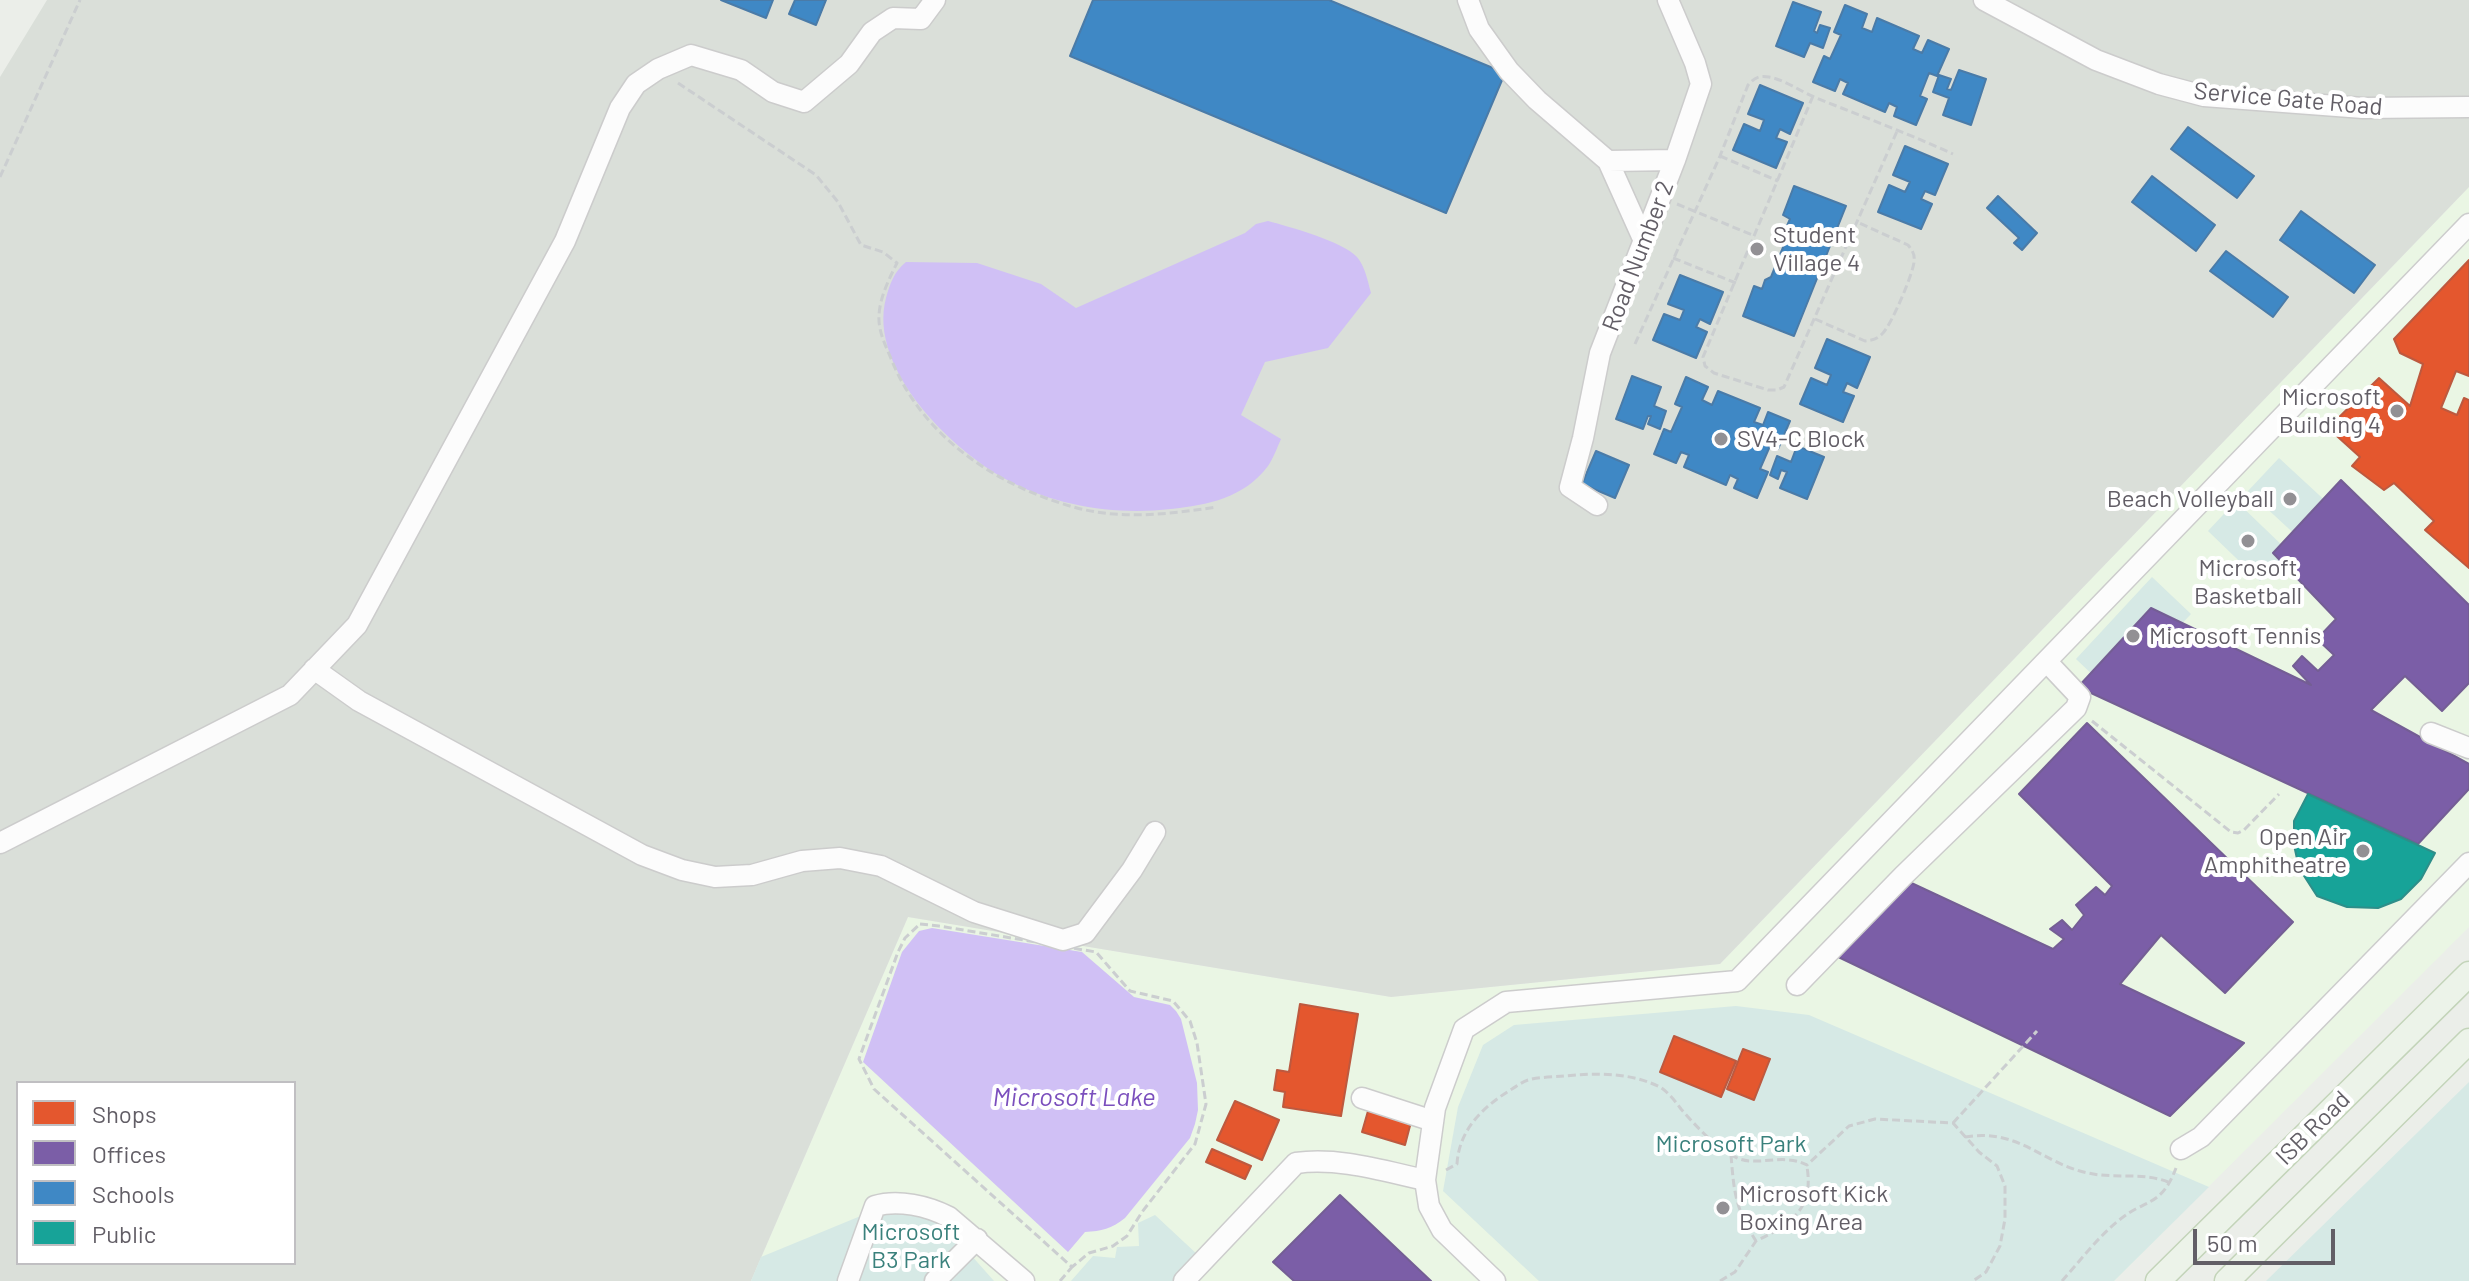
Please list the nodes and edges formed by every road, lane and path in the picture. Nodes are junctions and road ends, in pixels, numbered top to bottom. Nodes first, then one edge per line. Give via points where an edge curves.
1 (80, 0) edge
2 (935, 0) edge
3 (1468, 0) edge
4 (1668, 0) edge
5 (1984, 0) edge
6 (658, 69) junction
7 (1813, 96) junction
8 (2469, 107) edge
9 (1898, 129) junction
10 (1953, 154) dead end
11 (1720, 156) junction
12 (1675, 160) junction
13 (1608, 161) junction
14 (0, 177) edge
15 (1778, 181) junction
16 (1695, 211) junction
17 (1857, 222) junction
18 (2469, 224) edge
19 (1755, 236) junction
20 (1644, 241) junction
21 (1673, 258) junction
22 (1736, 283) junction
23 (1814, 319) junction
24 (1635, 344) dead end
25 (1597, 505) dead end
26 (1217, 507) dead end
27 (2047, 662) junction
28 (314, 669) junction
29 (2076, 708) junction
30 (2431, 733) dead end
31 (2469, 748) edge
32 (2279, 794) dead end
33 (1155, 832) dead end
34 (0, 843) edge
35 (2469, 863) edge
36 (2469, 974) edge
37 (1797, 985) dead end
38 (2037, 1031) dead end
39 (2469, 1041) edge
40 (1362, 1098) dead end
41 (1433, 1121) junction
42 (1953, 1123) junction
43 (1965, 1137) junction
44 (2181, 1149) joint
45 (1731, 1155) junction
46 (1807, 1165) junction
47 (1425, 1180) junction
48 (2168, 1182) junction
49 (977, 1239) junction
50 (1756, 1241) junction
51 (1072, 1267) junction
52 (848, 1281) edge
53 (935, 1281) edge
54 (1024, 1281) edge
55 (1060, 1281) edge
56 (1184, 1281) edge
57 (1495, 1281) edge
58 (1720, 1281) edge
59 (1973, 1281) edge
60 (2062, 1281) edge
61 (2158, 1281) edge
62 (2227, 1281) edge

1 - 14 path
2 - 6 lane via 921,19 893,18 872,32 849,64 804,102 773,92 741,70 691,55
3 - 13 lane via 1479,29 1509,71
4 - 12 lane, Road Number 2 via 1701,84
5 - 8 lane, Service Gate Road via 2096,60 2204,96 2363,108
6 - 26 path via 816,175 861,245 897,263 881,300 880,333 898,375 925,414 978,465 1020,488 1091,511 1142,516
6 - 28 lane via 636,84 620,108 565,241 357,625
7 - 9 path
7 - 11 path via 1776,79 1755,78
7 - 15 path
9 - 10 path
9 - 17 path
11 - 15 path
11 - 16 path
12 - 13 lane
12 - 20 lane, Road Number 2
13 - 20 lane
15 - 19 path
16 - 19 path
16 - 21 path
17 - 23 path
17 - 23 path via 1914,252 1912,271 1888,327 1865,341
18 - 27 lane
19 - 22 path
20 - 25 lane, Road Number 2 via 1600,353 1570,487
21 - 22 path
21 - 24 path
22 - 23 path via 1703,357 1714,373 1768,390 1784,387
27 - 29 lane via 2080,697
27 - 41 lane via 1737,981 1506,1002 1464,1029
28 - 33 lane via 359,701 642,855 715,877 840,858 881,866 974,912 1063,940 1085,933
28 - 34 lane via 290,695
29 - 32 path via 2231,832 2244,830
29 - 37 lane
30 - 31 lane
35 - 44 lane via 2201,1137
36 - 61 main road, ISB Road
38 - 42 path
39 - 62 main road, ISB Road
40 - 41 lane
41 - 47 lane
42 - 43 path
42 - 46 path via 1875,1119 1849,1126
43 - 48 path via 2007,1138 2092,1174
43 - 59 path via 1997,1166 2005,1186 2000,1246 1986,1272
44 - 48 path
45 - 46 path via 1795,1159
45 - 47 path via 1663,1089 1605,1073 1550,1077 1526,1080 1499,1097 1465,1133 1457,1164
45 - 50 path via 1740,1216
46 - 50 path via 1805,1204 1794,1219
47 - 56 lane via 1348,1164 1296,1163
47 - 57 lane via 1429,1206 1442,1230
48 - 60 path via 2153,1202 2115,1222
49 - 52 lane via 936,1210 898,1203 875,1206
49 - 53 lane
49 - 54 lane
50 - 58 path via 1735,1272
51 - 51 path via 874,1089 859,1059 898,952 920,924 1096,952 1130,991 1173,1001 1190,1021 1206,1104 1195,1144 1127,1236
51 - 55 path

